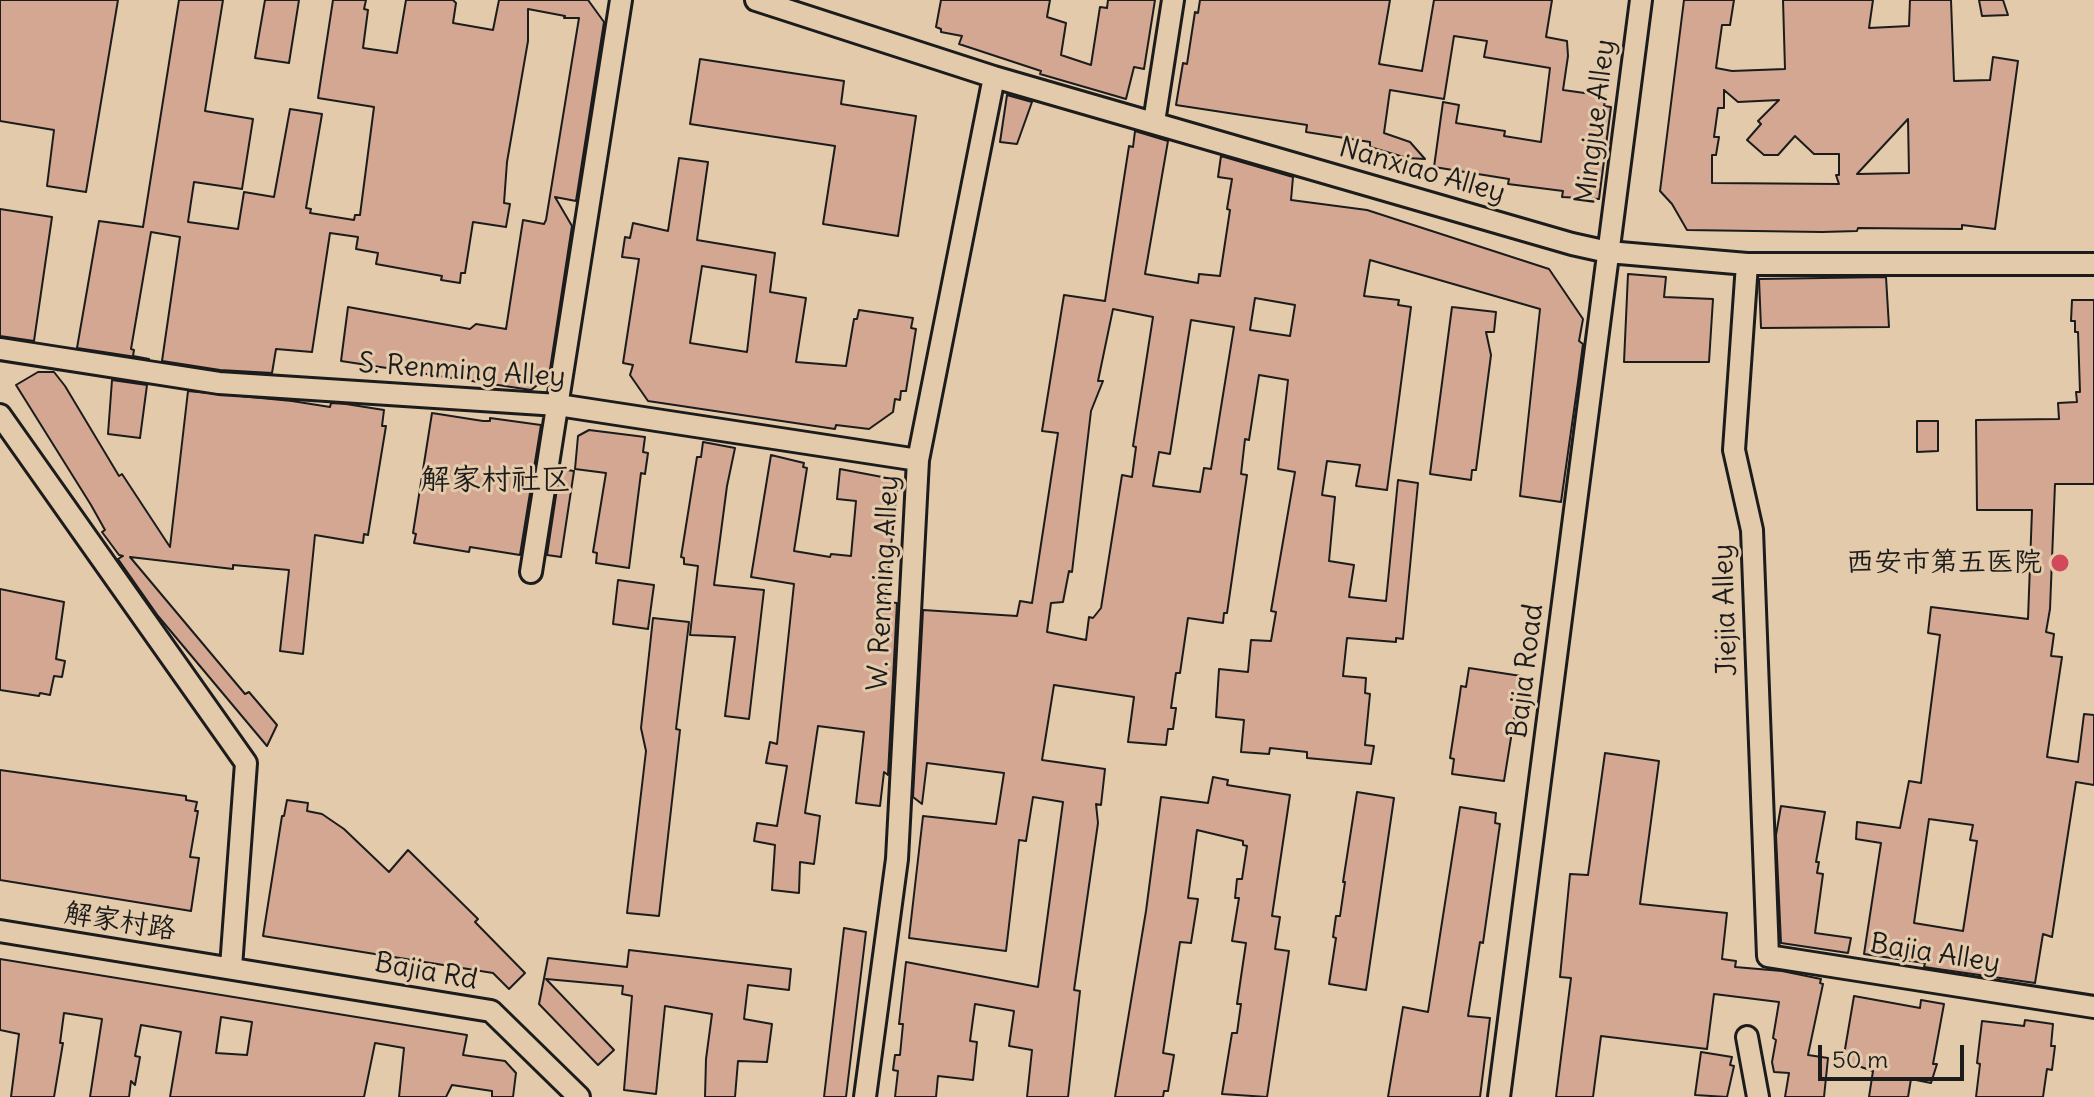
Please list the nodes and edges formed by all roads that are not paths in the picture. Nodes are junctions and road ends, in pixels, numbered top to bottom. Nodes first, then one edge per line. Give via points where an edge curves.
1 (621, 0) edge
2 (756, 0) edge
3 (1173, 0) edge
4 (1641, 0) edge
5 (994, 77) junction
6 (1154, 122) junction
7 (1608, 252) junction
8 (1747, 264) junction
9 (2094, 264) edge
10 (0, 349) edge
11 (558, 405) junction
12 (0, 415) edge
13 (918, 460) junction
14 (531, 572) dead end
15 (0, 931) edge
16 (1768, 956) joint
17 (231, 967) junction
18 (2094, 1007) edge
19 (1747, 1037) dead end
20 (579, 1097) edge
21 (865, 1097) edge
22 (1499, 1097) edge
23 (1758, 1097) edge

1 - 11 street
2 - 5 street, Nanxiao Alley
3 - 6 street
4 - 7 street, Mingjue Alley
5 - 6 street, Nanxiao Alley
5 - 13 street, W. Renming Alley
6 - 7 street, Nanxiao Alley
7 - 8 street, Nanxiao Alley
7 - 22 street, Bajia Road
8 - 9 street, Nanxiao Alley
8 - 16 street, Jiejia Alley via 1734,450 1752,530
10 - 11 street, S. Renming Alley via 219,383
11 - 13 street, S. Renming Alley
11 - 14 street
12 - 17 street via 246,763
13 - 21 street, W. Renming Alley via 897,859
15 - 17 street, 解家村路
16 - 18 street, Bajia Alley
17 - 20 street, Bajia Rd via 491,1011
19 - 23 street

